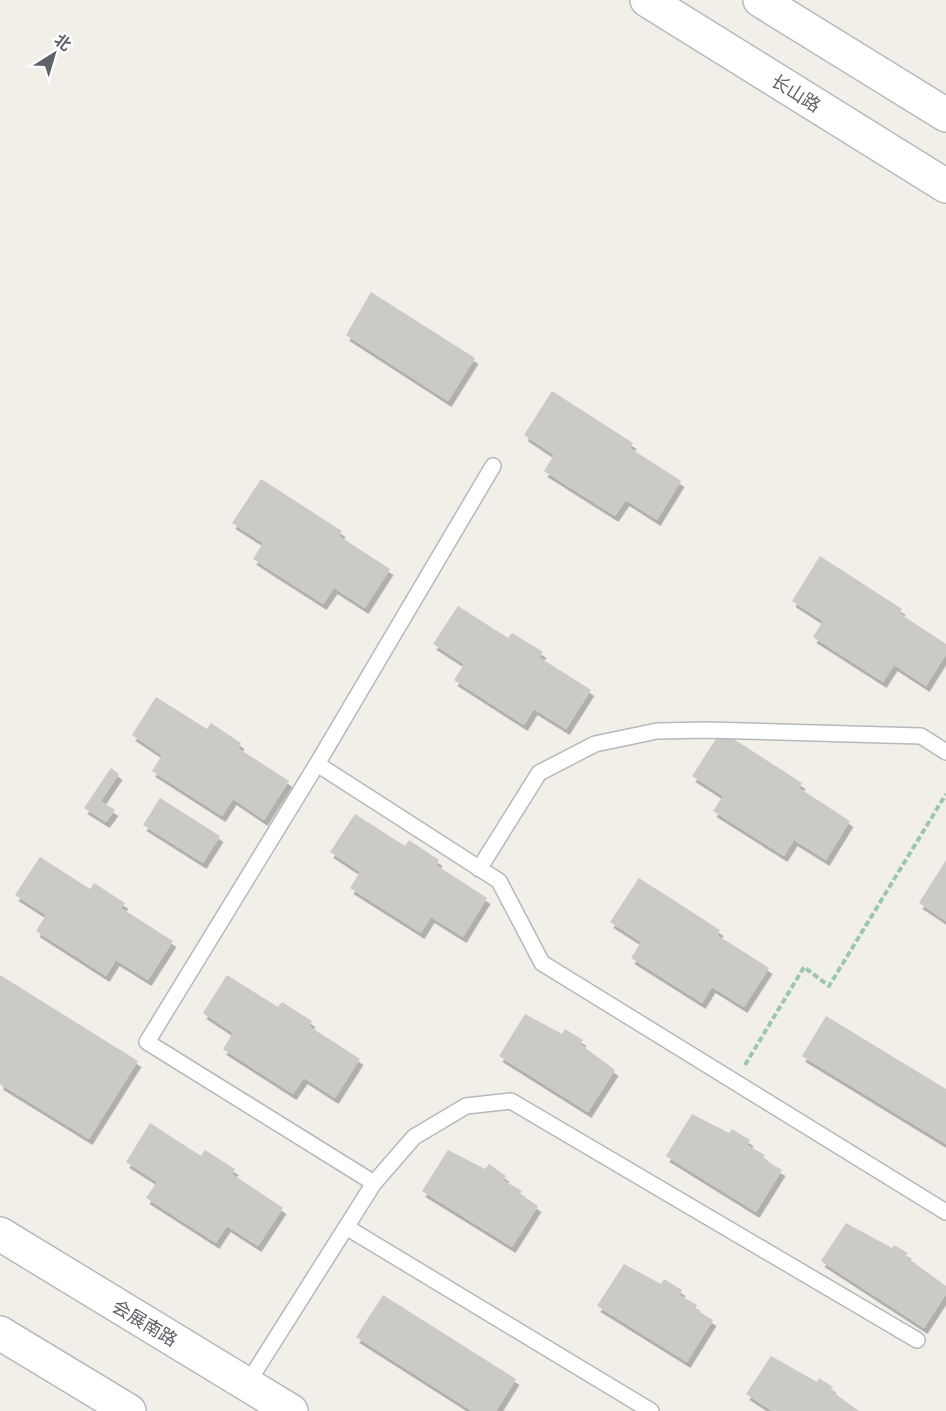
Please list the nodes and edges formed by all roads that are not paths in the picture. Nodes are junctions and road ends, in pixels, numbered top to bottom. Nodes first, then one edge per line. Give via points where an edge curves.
1 (647, 0) edge
2 (760, 0) edge
3 (946, 115) edge
4 (946, 186) edge
5 (493, 466) dead end
6 (946, 752) edge
7 (317, 764) junction
8 (479, 869) junction
9 (374, 1183) junction
10 (946, 1212) edge
11 (346, 1227) junction
12 (0, 1234) edge
13 (0, 1333) edge
14 (918, 1340) dead end
15 (247, 1384) junction
16 (129, 1411) edge
17 (291, 1411) edge
18 (651, 1411) edge

1 - 4 street, 长山路
2 - 3 street
5 - 7 lane
6 - 8 lane via 921,736 708,730 657,731 596,744 539,773
7 - 8 lane
7 - 9 lane via 147,1042
8 - 10 lane via 499,881 542,963
9 - 11 lane
9 - 14 lane via 414,1137 466,1106 511,1101
11 - 15 lane
11 - 18 lane
12 - 15 street, 会展南路
13 - 16 street
15 - 17 street, 会展南路

